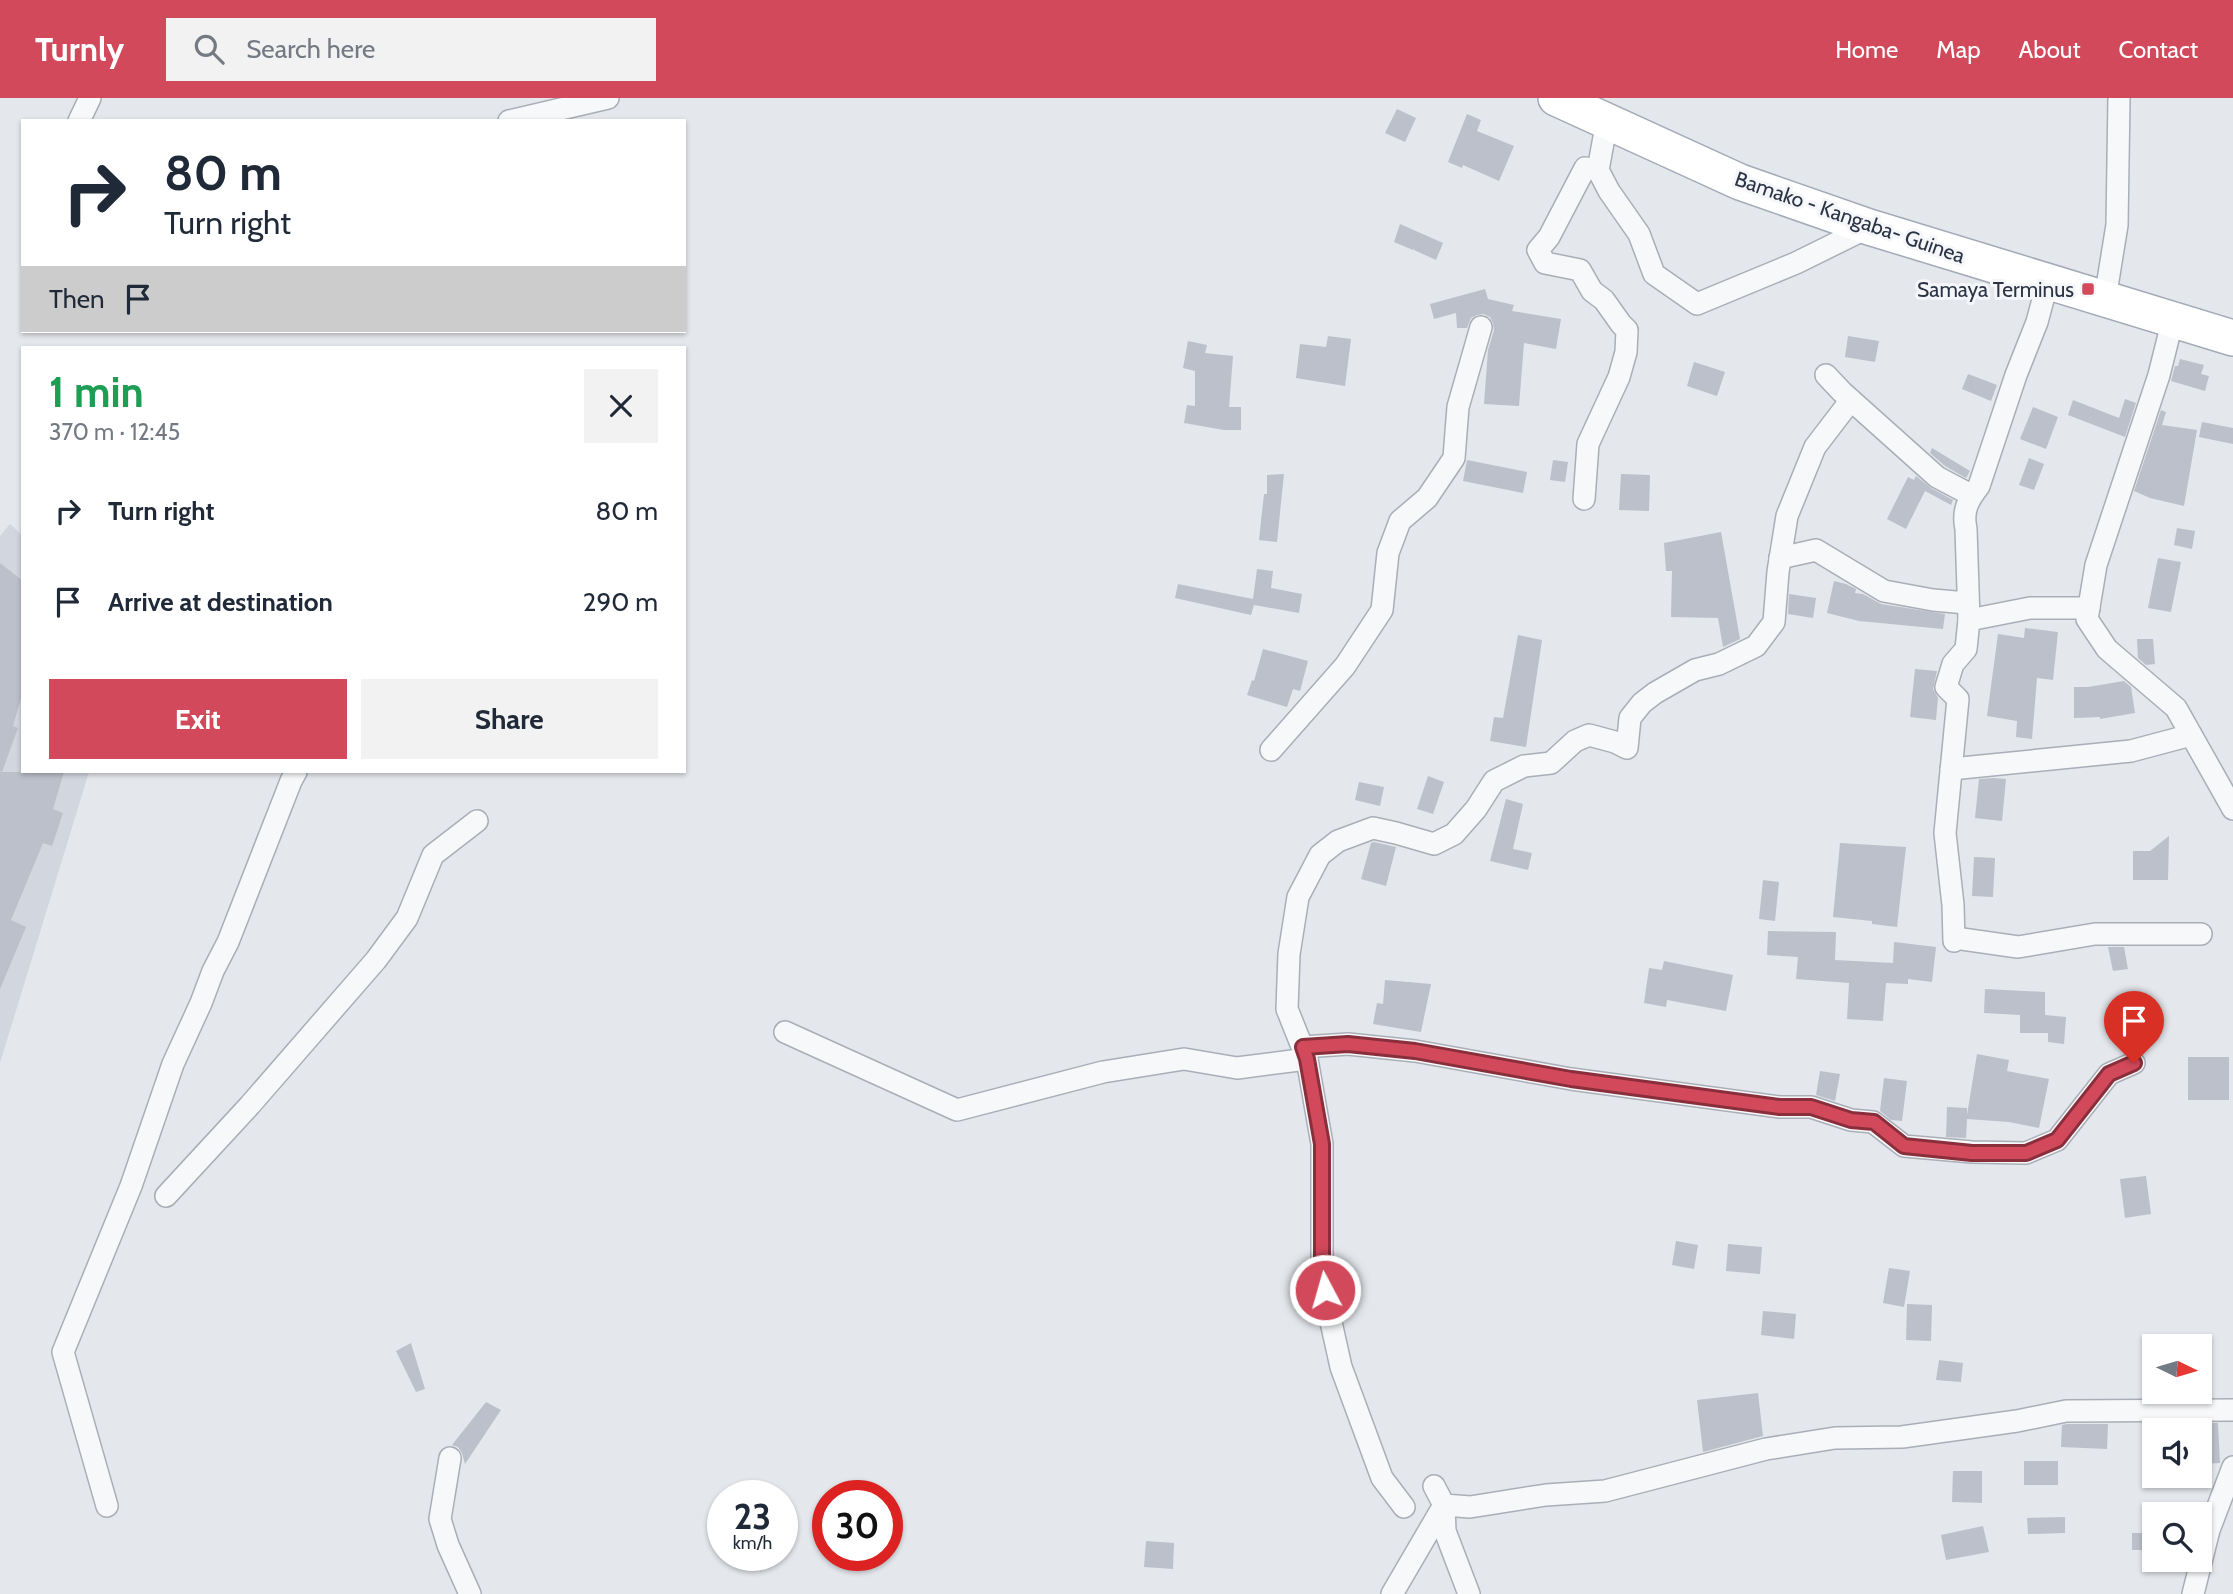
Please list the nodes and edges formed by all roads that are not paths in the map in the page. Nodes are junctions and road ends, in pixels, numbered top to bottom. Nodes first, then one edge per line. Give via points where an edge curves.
1 (90, 98) edge
2 (608, 98) edge
3 (1556, 98) edge
4 (2119, 98) edge
5 (80, 119) edge
6 (518, 119) edge
7 (1607, 121) junction
8 (1598, 170) junction
9 (1869, 227) junction
10 (2048, 281) junction
11 (2105, 299) junction
12 (2173, 319) junction
13 (1481, 327) dead end
14 (2233, 338) edge
15 (1826, 375) dead end
16 (1851, 400) junction
17 (1972, 495) junction
18 (1584, 499) dead end
19 (1780, 558) junction
20 (2089, 608) junction
21 (1968, 611) junction
22 (2191, 735) junction
23 (1271, 750) dead end
24 (1951, 769) junction
25 (295, 773) edge
26 (2233, 809) edge
27 (477, 821) dead end
28 (2201, 934) dead end
29 (785, 1032) dead end
30 (1305, 1053) junction
31 (2134, 1063) dead end
32 (166, 1196) dead end
33 (2233, 1410) edge
34 (450, 1458) dead end
35 (2233, 1466) edge
36 (1434, 1486) dead end
37 (1444, 1505) junction
38 (107, 1506) dead end
39 (1404, 1507) dead end
40 (470, 1594) edge
41 (1392, 1594) edge
42 (1469, 1594) edge
43 (2193, 1594) edge

1 - 5 street
2 - 6 street
3 - 7 main road, Bamako - Kangaba- Guinea
4 - 11 street via 2117,225
7 - 8 street
7 - 9 main road, Bamako - Kangaba- Guinea via 1740,182
8 - 9 street via 1639,234 1654,275 1697,304
8 - 18 street via 1585,168 1538,250 1545,263 1580,270 1592,291 1627,330 1619,377 1588,444
9 - 10 main road, Bamako - Kangaba- Guinea
10 - 11 main road, Bamako - Kangaba- Guinea
10 - 17 street via 1979,486
11 - 12 main road, Bamako - Kangaba- Guinea
12 - 14 main road, Bamako - Kangaba- Guinea
12 - 20 street via 2096,565
13 - 23 street via 1458,407 1454,458 1427,498 1400,522 1388,553 1382,610 1345,666
15 - 16 street
16 - 17 street via 1937,477
16 - 19 street via 1815,447 1787,516
17 - 21 street via 1964,517
19 - 21 street via 1816,550 1884,591
19 - 30 street via 1774,622 1756,646 1695,670 1642,703 1630,718 1627,748 1589,735 1551,763 1524,766 1494,781 1454,834 1434,844 1373,828 1338,841 1320,855 1298,897 1289,954 1287,1009
20 - 21 street
20 - 22 street via 2087,619 2107,649 2176,708
21 - 24 street via 1966,649 1953,664 1946,687 1958,699
22 - 24 street via 2131,751
22 - 26 street
24 - 28 street via 1945,833 1954,940 2018,947 2095,934
25 - 38 street via 173,1064 131,1186 63,1352
27 - 32 street via 433,855 407,918 376,960
29 - 30 street via 957,1110 1103,1072 1184,1059 1237,1069
30 - 31 street via 1348,1044 1415,1051 1571,1079 1780,1107 1811,1107 1874,1122 1904,1146 1972,1153 2026,1153 2057,1140 2109,1074
30 - 39 street via 1322,1144 1322,1267 1341,1367 1382,1478
33 - 37 street via 2066,1411 1902,1437 1835,1438 1766,1449 1605,1491 1470,1507
34 - 40 street via 440,1519
35 - 43 street via 2209,1530
36 - 37 street
37 - 41 street
37 - 42 street via 1446,1531

